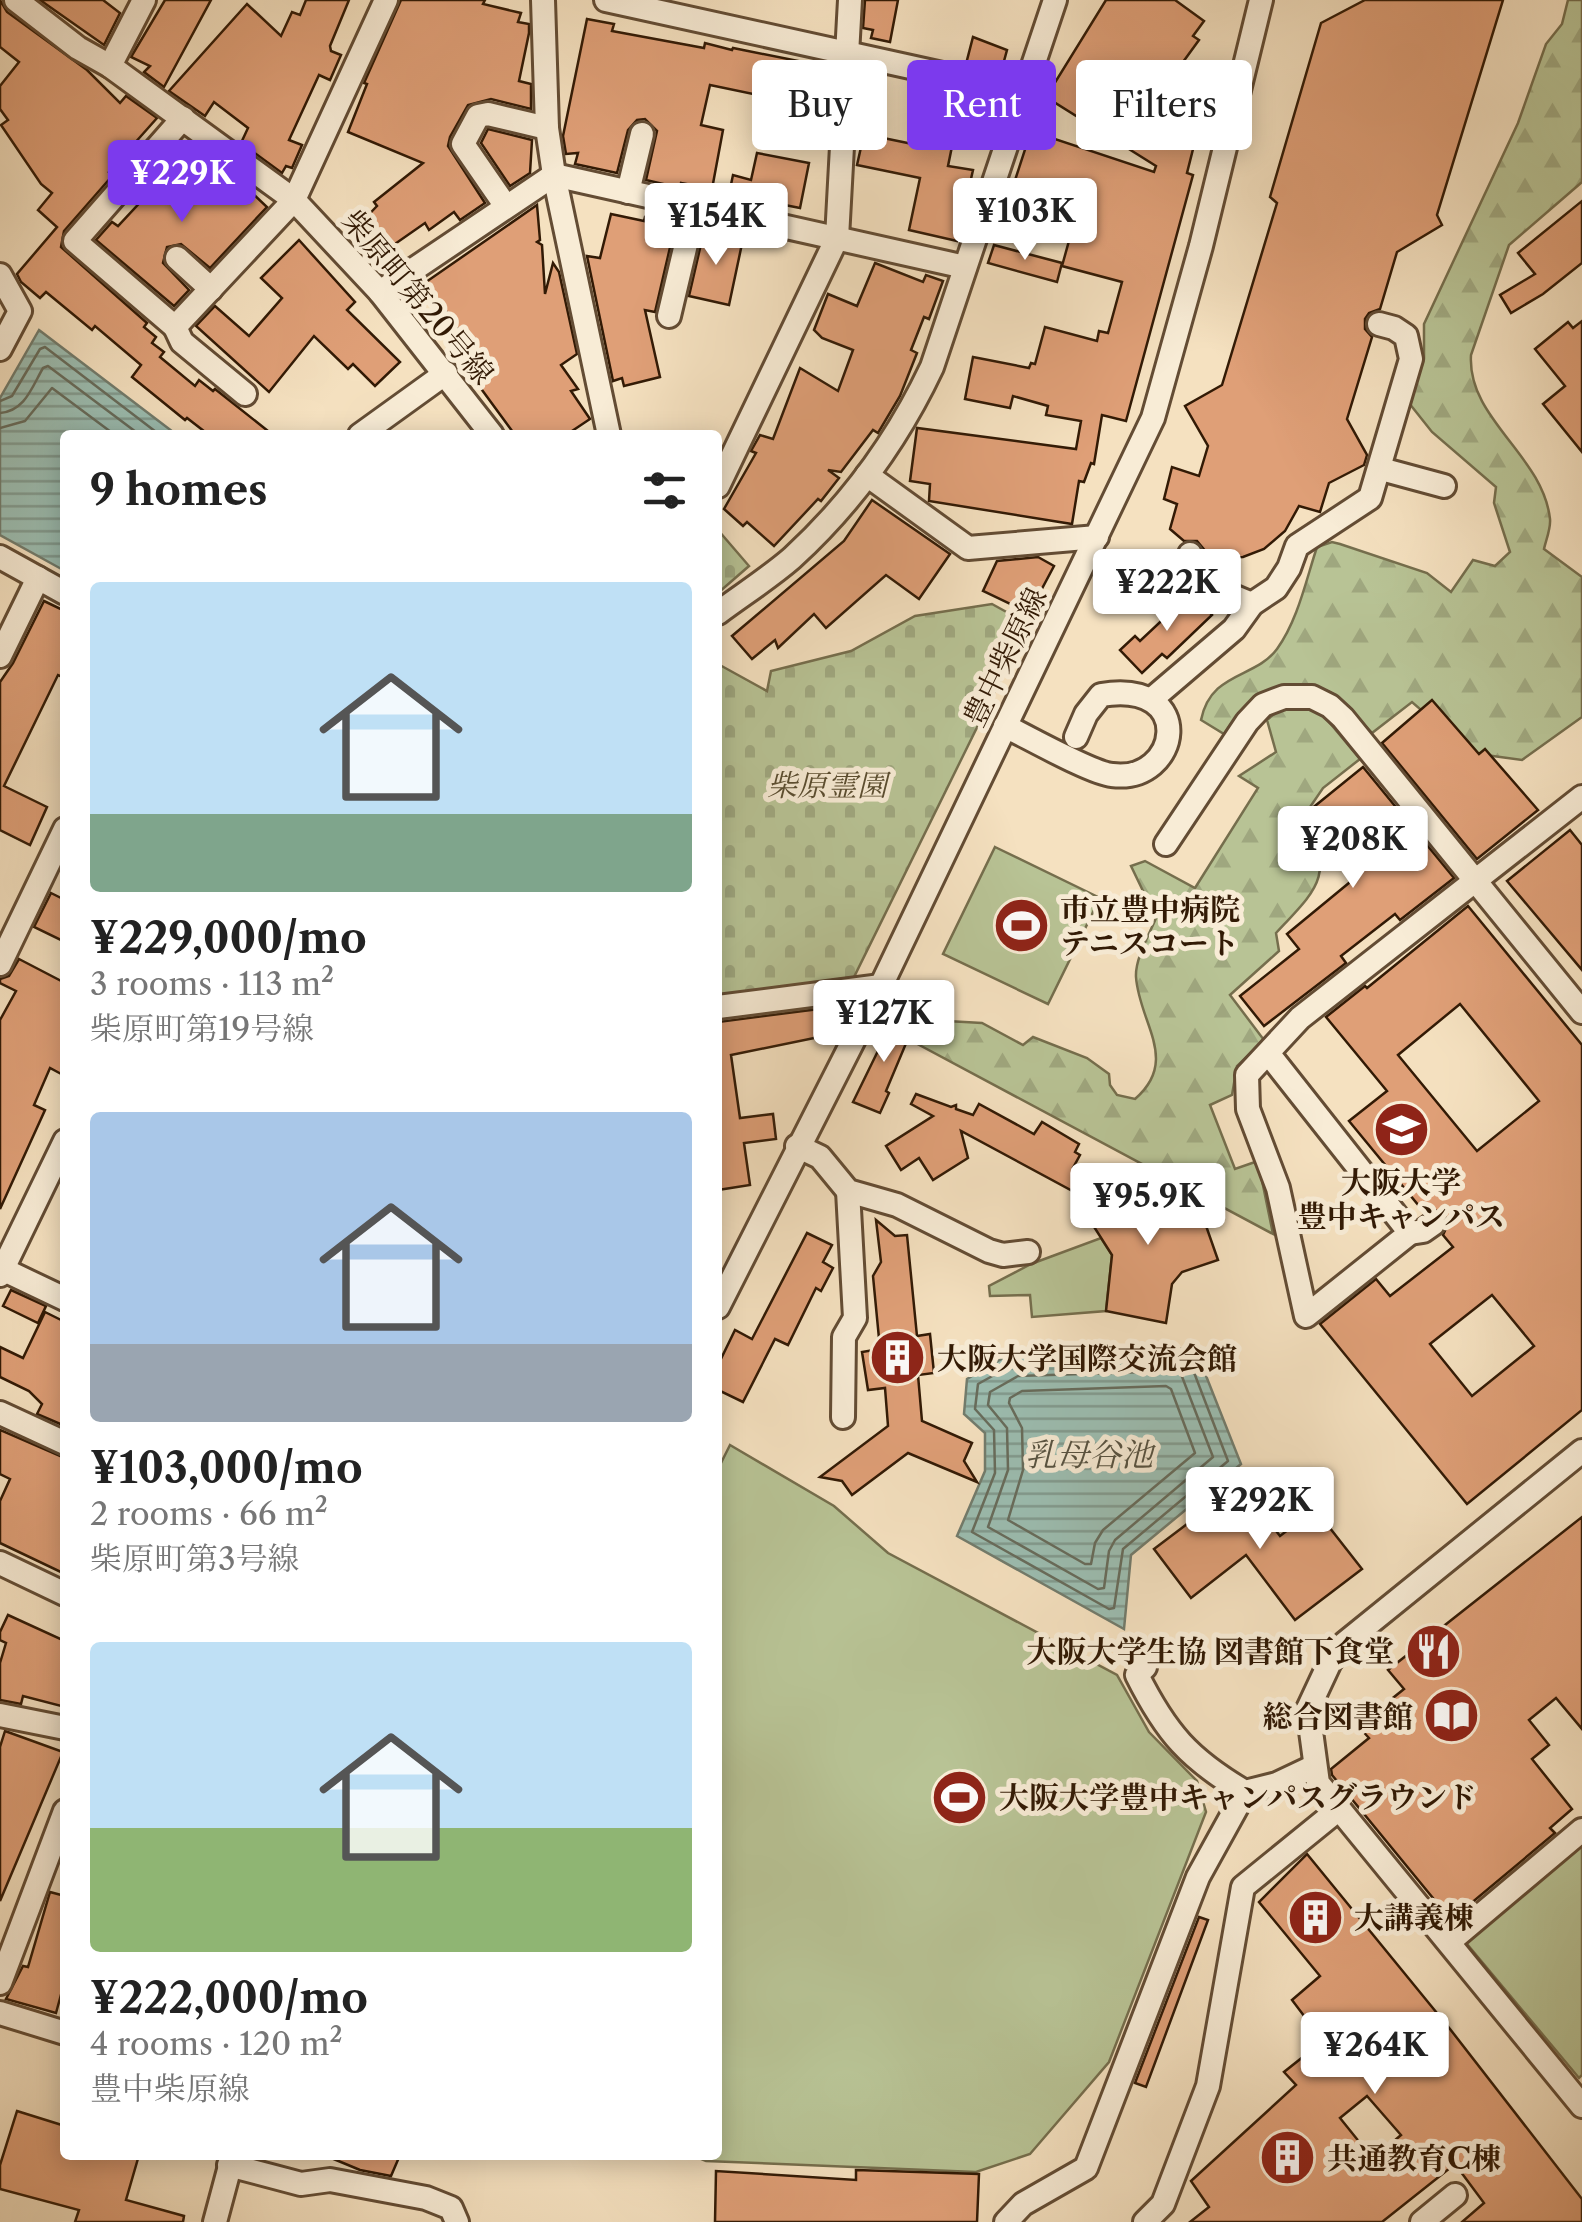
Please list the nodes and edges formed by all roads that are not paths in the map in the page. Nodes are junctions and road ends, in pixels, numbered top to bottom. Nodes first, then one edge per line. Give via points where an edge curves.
1 (16, 0) edge
2 (144, 0) edge
3 (386, 0) edge
4 (543, 0) edge
5 (606, 0) edge
6 (850, 0) edge
7 (1056, 0) edge
8 (1261, 0) edge
9 (688, 9) edge
10 (847, 54) junction
11 (1035, 60) edge
12 (110, 66) junction
13 (907, 67) edge
14 (183, 118) junction
15 (547, 128) junction
16 (642, 134) dead end
17 (1004, 150) edge
18 (554, 175) junction
19 (628, 192) junction
20 (294, 200) junction
21 (506, 205) junction
22 (694, 206) junction
23 (837, 238) junction
24 (177, 258) dead end
25 (965, 267) junction
26 (0, 274) edge
27 (211, 289) junction
28 (380, 292) junction
29 (669, 316) dead end
30 (1380, 324) dead end
31 (174, 327) junction
32 (0, 349) edge
33 (446, 373) junction
34 (245, 394) dead end
35 (367, 430) edge
36 (488, 430) edge
37 (608, 430) edge
38 (1382, 469) junction
39 (722, 471) edge
40 (868, 475) junction
41 (1444, 486) dead end
42 (1096, 537) junction
43 (1190, 554) dead end
44 (0, 556) edge
45 (38, 578) junction
46 (60, 589) edge
47 (1252, 604) junction
48 (722, 609) edge
49 (0, 656) edge
50 (1152, 699) junction
51 (1005, 726) junction
52 (1076, 736) dead end
53 (1582, 797) edge
54 (60, 839) edge
55 (1166, 844) dead end
56 (1474, 881) junction
57 (0, 964) edge
58 (880, 986) junction
59 (722, 1006) edge
60 (1582, 1012) edge
61 (1268, 1053) junction
62 (798, 1146) junction
63 (60, 1155) edge
64 (848, 1191) junction
65 (1433, 1224) dead end
66 (1410, 1232) junction
67 (1028, 1252) dead end
68 (1, 1271) edge
69 (60, 1297) edge
70 (722, 1299) edge
71 (0, 1413) edge
72 (843, 1418) dead end
73 (60, 1441) edge
74 (1582, 1451) edge
75 (0, 1563) edge
76 (60, 1592) edge
77 (1145, 1667) dead end
78 (0, 1715) edge
79 (60, 1727) edge
80 (1315, 1766) junction
81 (1245, 1792) junction
82 (1339, 1808) junction
83 (1582, 1830) edge
84 (60, 1841) edge
85 (54, 1875) edge
86 (1449, 1942) junction
87 (0, 1983) edge
88 (0, 2013) edge
89 (60, 2031) edge
90 (1582, 2106) edge
91 (231, 2160) edge
92 (1455, 2195) dead end
93 (215, 2222) edge
94 (457, 2222) edge
95 (1006, 2222) edge
96 (1145, 2222) edge
97 (1422, 2222) edge

1 - 12 street, 柴原町第20号線
2 - 12 street
3 - 20 street
4 - 15 street
5 - 9 street
6 - 10 street
7 - 11 street
8 - 42 street, 豊中柴原線 via 1153,418
9 - 10 street
10 - 13 street
10 - 23 street
12 - 14 street, 柴原町第20号線
14 - 20 street, 柴原町第20号線
14 - 31 street via 75,241
15 - 18 street
15 - 21 street via 488,114 478,116 463,144
16 - 19 street
17 - 25 street
18 - 19 street
18 - 21 street
18 - 37 street
19 - 22 street
20 - 27 street
20 - 28 street, 柴原町第20号線
21 - 28 street
22 - 23 street
22 - 29 street
23 - 25 street
23 - 39 street
24 - 27 street
25 - 40 street via 932,367
26 - 32 street via 20,311
27 - 31 street
28 - 33 street, 柴原町第20号線
30 - 38 street via 1406,336 1411,359
31 - 34 street via 182,342
33 - 35 street
33 - 36 street, 柴原町第20号線
38 - 41 street
38 - 47 street via 1368,502 1296,546 1276,588
40 - 42 street via 968,548
40 - 48 street via 791,558
42 - 51 street, 豊中柴原線
43 - 47 street via 1200,575
44 - 45 street
45 - 46 street
45 - 49 street
47 - 50 street via 1234,629
50 - 51 street via 1166,718 1169,739 1159,759 1136,774 1109,776
50 - 52 street via 1128,690 1101,695
51 - 58 street, 豊中柴原線
53 - 56 street
54 - 57 street
55 - 56 street via 1255,712 1273,700 1302,695 1337,712
56 - 60 street
56 - 61 street via 1300,1018
58 - 59 street
58 - 62 street, 豊中柴原線
61 - 66 street
61 - 66 street via 1247,1075 1248,1109 1278,1188 1306,1316
62 - 64 street via 820,1157
62 - 70 street, 豊中柴原線
63 - 68 street
64 - 67 street via 897,1205 989,1252
64 - 72 street via 855,1318 844,1337
65 - 66 street
68 - 69 street
71 - 73 street
74 - 80 street via 1344,1644 1308,1709
75 - 76 street
77 - 81 street via 1138,1675 1175,1740
78 - 79 street
80 - 81 street
80 - 82 street via 1318,1783
81 - 95 street via 1198,1878 1086,2168 1023,2204
82 - 86 street
82 - 96 street via 1243,1887 1208,2086 1163,2204
83 - 86 street
84 - 85 street
85 - 87 street
86 - 90 street
88 - 89 street
91 - 93 street
91 - 94 street via 301,2184 330,2180 426,2198 450,2208
92 - 97 street

